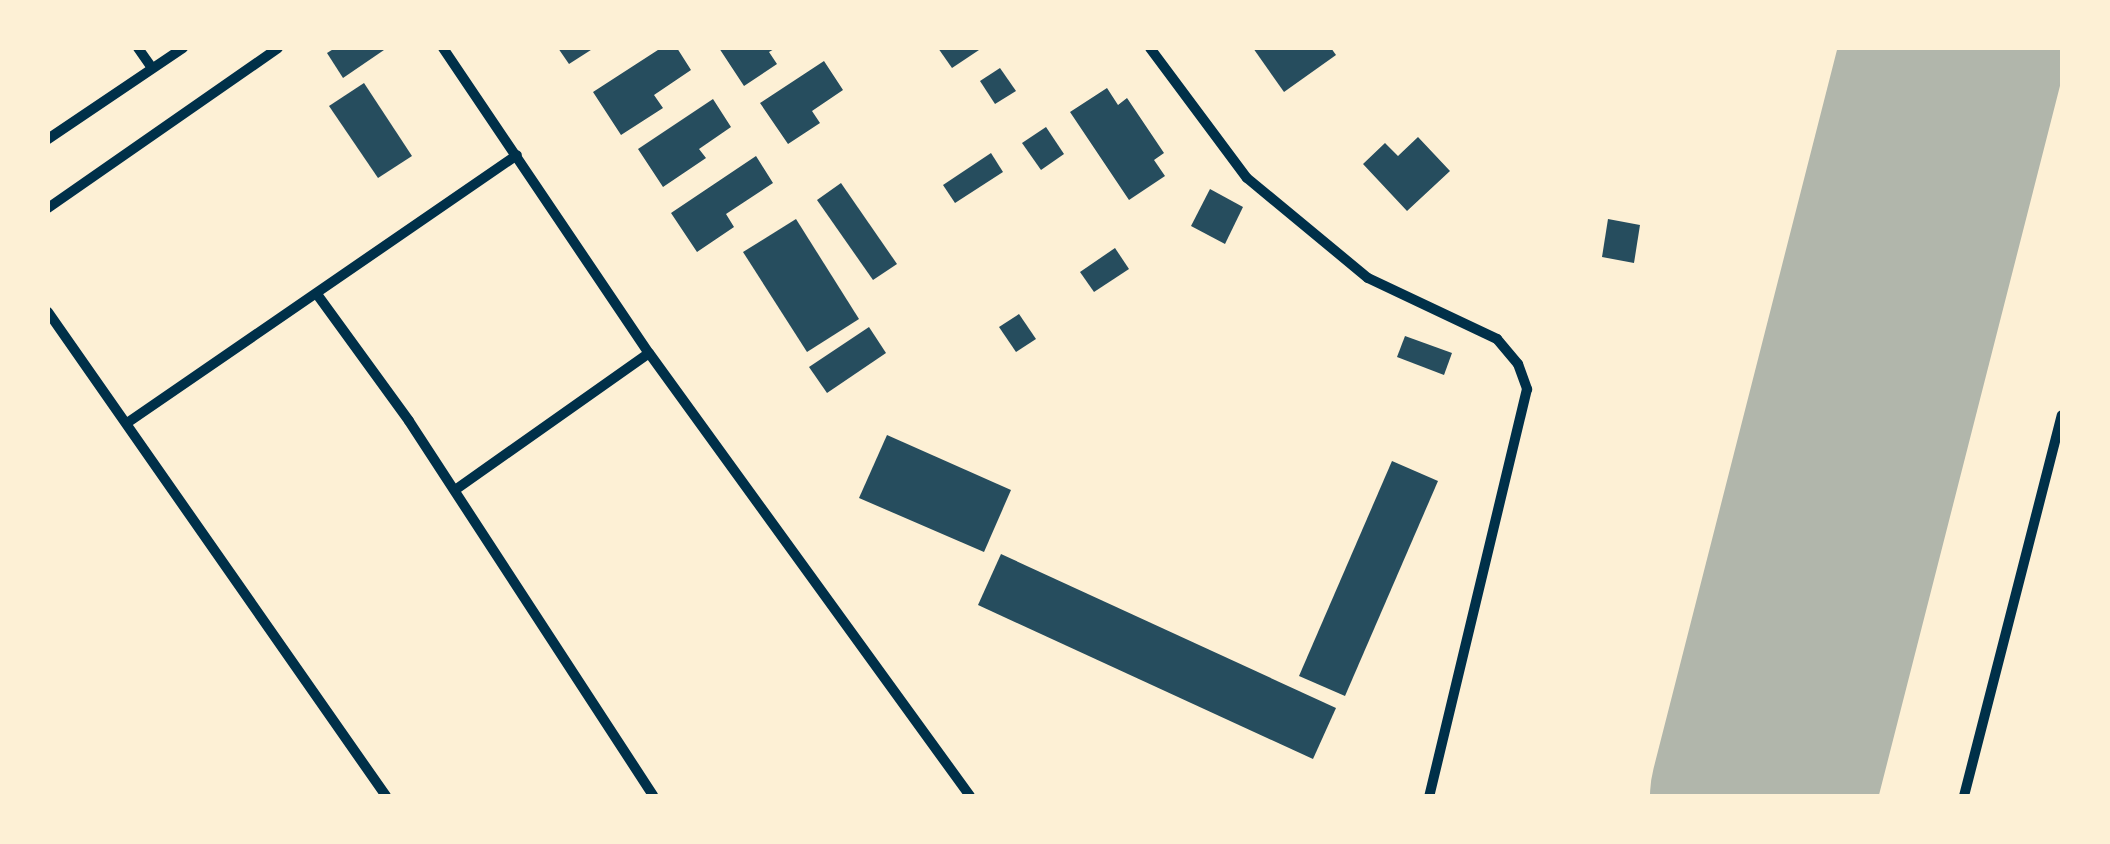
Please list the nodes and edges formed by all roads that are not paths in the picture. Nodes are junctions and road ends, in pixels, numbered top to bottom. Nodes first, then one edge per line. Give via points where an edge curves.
1 (138, 48) edge
2 (182, 48) edge
3 (278, 48) edge
4 (443, 48) edge
5 (1150, 48) edge
6 (152, 68) junction
7 (48, 139) edge
8 (518, 155) junction
9 (48, 208) edge
10 (319, 297) junction
11 (48, 312) edge
12 (649, 353) junction
13 (2062, 415) edge
14 (127, 423) junction
15 (455, 490) junction
16 (386, 796) edge
17 (653, 796) edge
18 (970, 796) edge
19 (1428, 796) edge
20 (1964, 796) edge

1 - 6 street
2 - 6 street
3 - 9 street
4 - 8 street
5 - 19 street via 1247,178 1368,278 1497,339 1518,364 1527,389
6 - 7 street
8 - 10 street
8 - 12 street
10 - 14 street
10 - 15 street
11 - 14 street
12 - 15 street
12 - 18 street
13 - 20 street
14 - 16 street
15 - 17 street

